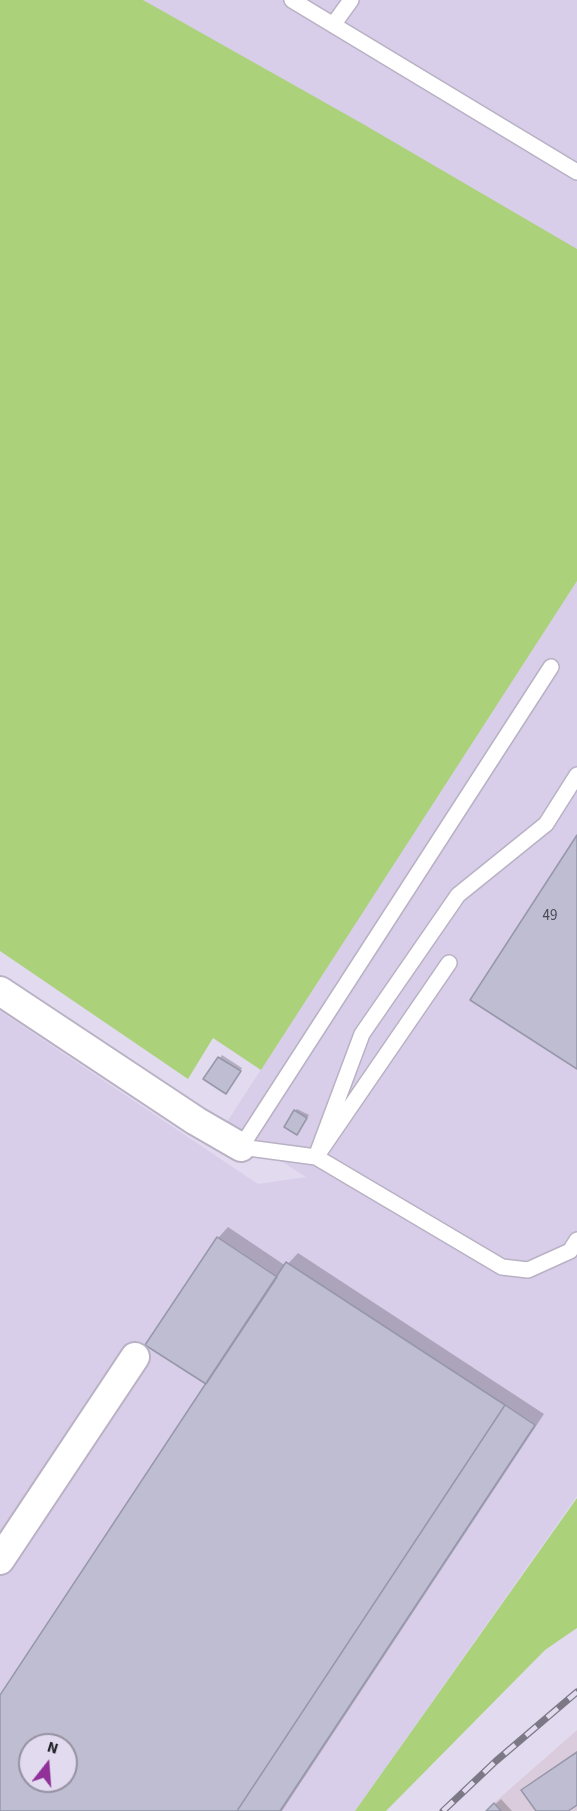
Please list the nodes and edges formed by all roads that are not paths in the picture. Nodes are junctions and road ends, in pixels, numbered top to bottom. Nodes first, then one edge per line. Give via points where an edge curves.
1 (292, 0) edge
2 (351, 0) edge
3 (333, 25) junction
4 (577, 172) edge
5 (550, 667) dead end
6 (577, 775) edge
7 (449, 963) dead end
8 (0, 991) edge
9 (241, 1147) junction
10 (316, 1157) junction
11 (577, 1240) edge
12 (135, 1357) dead end
13 (0, 1560) edge

1 - 3 lane
2 - 3 lane
3 - 4 lane
5 - 9 lane
6 - 10 lane via 546,824 458,895 362,1034
7 - 10 lane
8 - 9 street via 196,1122
9 - 10 lane
10 - 11 lane via 502,1267 528,1269 570,1251
12 - 13 street

